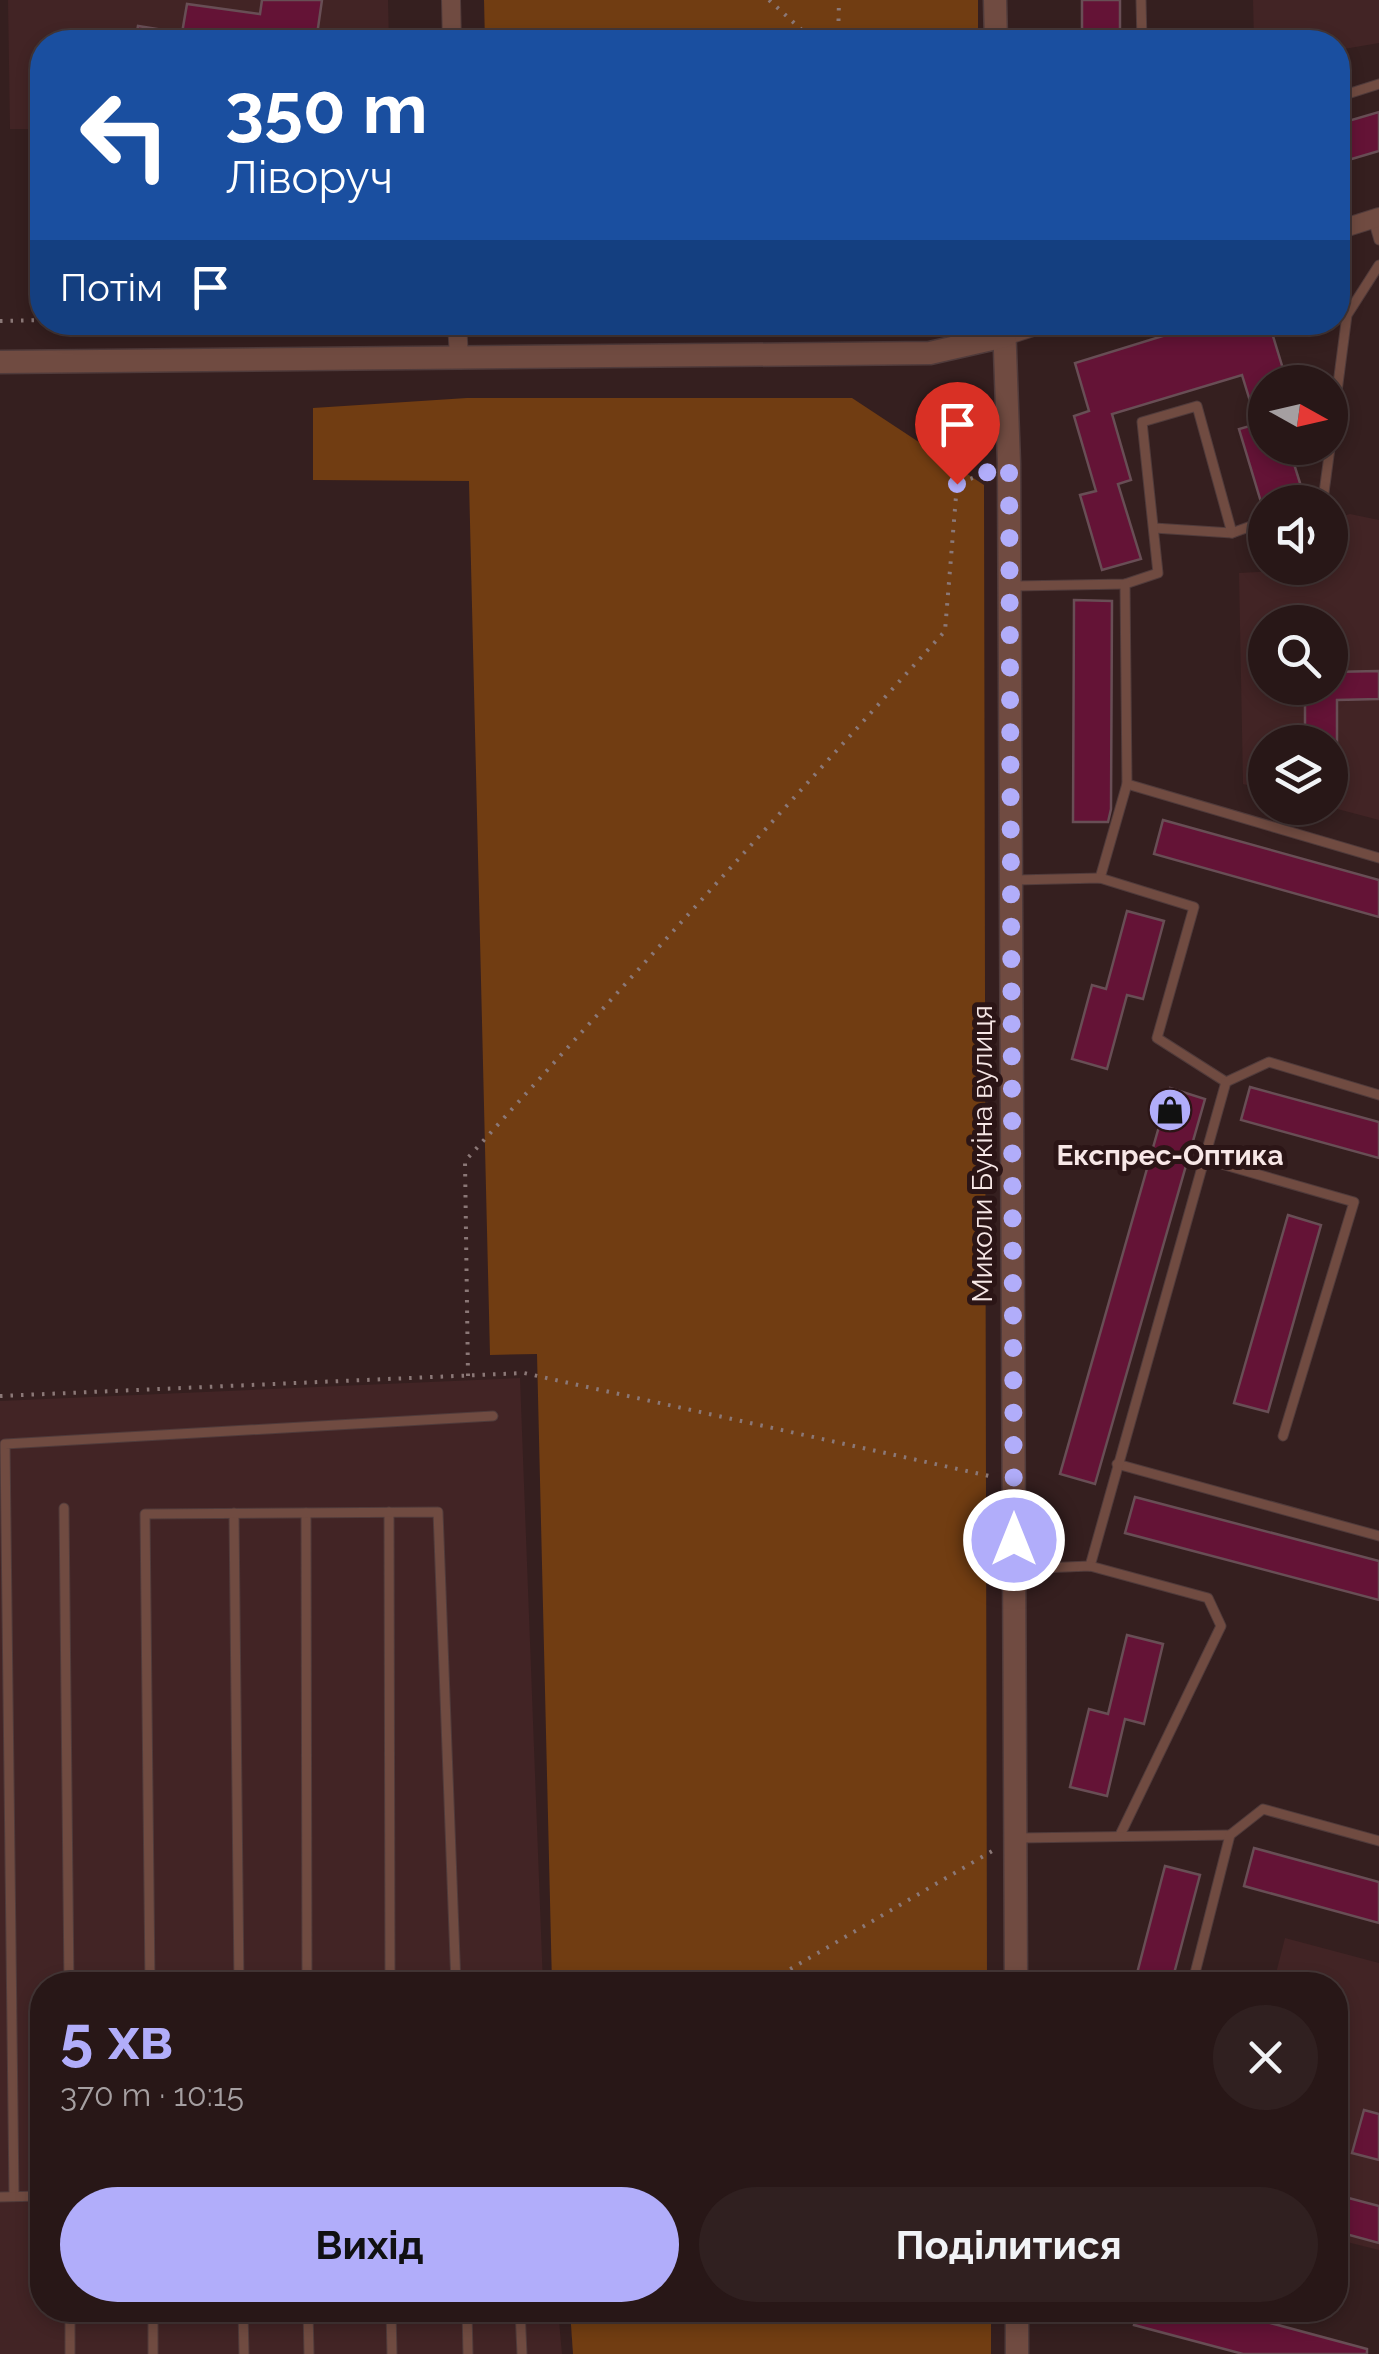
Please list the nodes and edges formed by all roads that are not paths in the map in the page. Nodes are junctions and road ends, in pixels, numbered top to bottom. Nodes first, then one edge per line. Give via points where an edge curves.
1 (451, 0) edge
2 (996, 0) edge
3 (1141, 0) edge
4 (452, 30) edge
5 (996, 30) edge
6 (1142, 30) edge
7 (1379, 84) edge
8 (1350, 92) edge
9 (1376, 218) edge
10 (1350, 226) edge
11 (1379, 240) edge
12 (1379, 265) edge
13 (1350, 310) edge
14 (457, 335) edge
15 (986, 335) edge
16 (1005, 335) edge
17 (1344, 335) edge
18 (458, 358) junction
19 (0, 362) edge
20 (1341, 365) edge
21 (1248, 527) edge
22 (1154, 528) junction
23 (1232, 533) junction
24 (1124, 584) junction
25 (1010, 586) junction
26 (1127, 784) junction
27 (1379, 858) edge
28 (1100, 878) junction
29 (1011, 880) junction
30 (1226, 1082) junction
31 (1379, 1095) edge
32 (1204, 1159) junction
33 (493, 1416) dead end
34 (1283, 1436) dead end
35 (1117, 1464) junction
36 (64, 1508) dead end
37 (389, 1512) junction
38 (234, 1513) junction
39 (306, 1513) junction
40 (1379, 1536) edge
41 (1090, 1566) junction
42 (1014, 1570) junction
43 (1120, 1834) junction
44 (1230, 1835) junction
45 (1015, 1838) junction
46 (1379, 1841) edge
47 (69, 1972) edge
48 (150, 1972) edge
49 (239, 1972) edge
50 (307, 1972) edge
51 (390, 1972) edge
52 (456, 1972) edge
53 (1016, 1972) edge
54 (1195, 1972) edge
55 (14, 2196) junction
56 (30, 2196) edge
57 (0, 2197) edge
58 (70, 2322) edge
59 (153, 2322) edge
60 (243, 2322) edge
61 (308, 2322) edge
62 (391, 2322) edge
63 (468, 2322) edge
64 (521, 2322) edge
65 (1017, 2322) edge
66 (70, 2354) edge
67 (153, 2354) edge
68 (244, 2354) edge
69 (309, 2354) edge
70 (392, 2354) edge
71 (468, 2354) edge
72 (522, 2354) edge
73 (1017, 2354) edge

1 - 4 street
2 - 5 street
3 - 6 lane
7 - 8 lane
9 - 10 street
9 - 11 lane
12 - 13 lane
14 - 18 street
15 - 18 street via 930,353
16 - 25 street, Миколи Букіна вулиця
17 - 20 lane
18 - 19 street
21 - 23 lane
22 - 23 lane
22 - 23 lane via 1142,422 1197,406
22 - 24 lane via 1158,572
24 - 25 lane
24 - 26 lane
25 - 29 street, Миколи Букіна вулиця
26 - 27 lane
26 - 28 lane
28 - 29 lane
28 - 30 lane via 1194,907 1157,1038
29 - 42 street, Миколи Букіна вулиця
30 - 31 lane via 1270,1062
30 - 32 lane
32 - 34 lane via 1354,1202
32 - 35 lane
33 - 55 lane via 6,1444
35 - 40 lane
35 - 41 lane
36 - 47 lane
37 - 39 lane
37 - 51 lane
37 - 52 lane via 438,1512
38 - 39 lane
38 - 48 lane via 144,1514
38 - 49 lane
39 - 50 lane
41 - 42 lane
41 - 43 lane via 1208,1598 1220,1626
42 - 45 street, Миколи Букіна вулиця
43 - 44 lane
43 - 45 lane
44 - 46 lane via 1263,1809
44 - 54 lane
45 - 53 street, Миколи Букіна вулиця
55 - 56 lane
55 - 57 lane
58 - 66 lane
59 - 67 lane
60 - 68 lane
61 - 69 lane
62 - 70 lane
63 - 71 lane
64 - 72 lane
65 - 73 street

